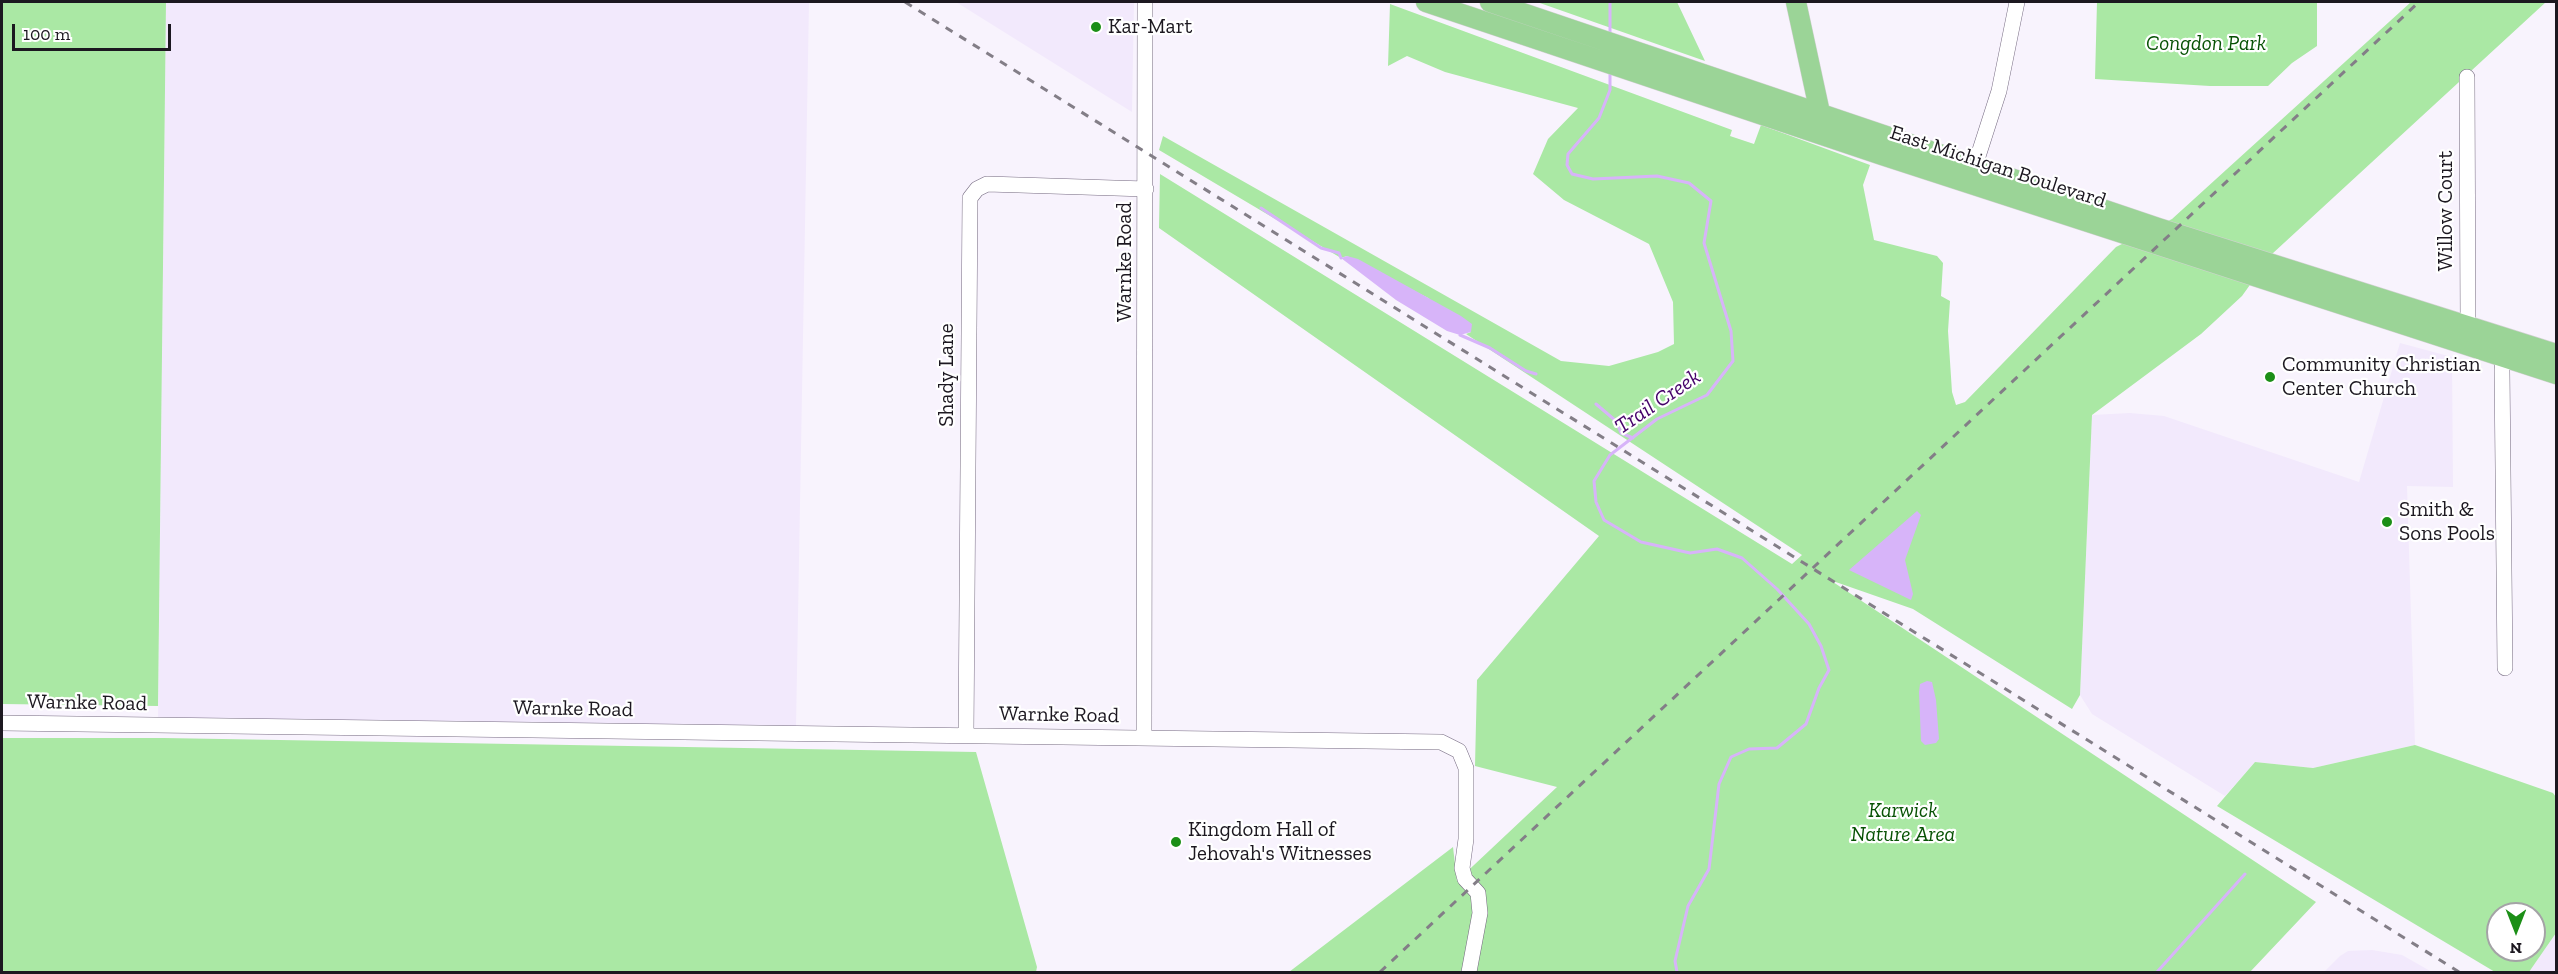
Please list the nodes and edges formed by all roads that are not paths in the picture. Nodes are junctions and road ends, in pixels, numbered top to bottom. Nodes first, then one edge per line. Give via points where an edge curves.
1 (1145, 2) edge
2 (1426, 2) edge
3 (1490, 2) edge
4 (1796, 2) edge
5 (2017, 2) edge
6 (2467, 77) dead end
7 (1820, 113) junction
8 (1814, 132) junction
9 (1972, 175) junction
10 (1146, 189) junction
11 (2468, 326) junction
12 (2510, 339) junction
13 (2461, 344) junction
14 (2556, 354) edge
15 (2503, 358) junction
16 (2556, 374) edge
17 (2505, 668) dead end
18 (2, 723) edge
19 (966, 735) junction
20 (1144, 738) junction
21 (1469, 972) edge

1 - 10 street, Warnke Road
2 - 8 main road, East Michigan Boulevard
3 - 7 main road, East Michigan Boulevard
4 - 7 main road
5 - 9 street via 1999,92
6 - 11 street, Willow Court
7 - 8 main road
7 - 9 main road, East Michigan Boulevard
8 - 9 main road, East Michigan Boulevard
9 - 11 main road, East Michigan Boulevard via 2158,228
9 - 13 main road, East Michigan Boulevard
10 - 19 street, Shady Lane via 987,184 970,198
10 - 20 street, Warnke Road
11 - 12 main road, East Michigan Boulevard
11 - 13 street, Willow Court
12 - 14 main road, East Michigan Boulevard
12 - 15 street
13 - 15 main road, East Michigan Boulevard
15 - 16 main road, East Michigan Boulevard
15 - 17 street
18 - 19 street, Warnke Road
19 - 20 street, Warnke Road
20 - 21 street, Warnke Road via 1441,742 1459,751 1466,768 1462,868 1465,879 1478,893 1480,913

